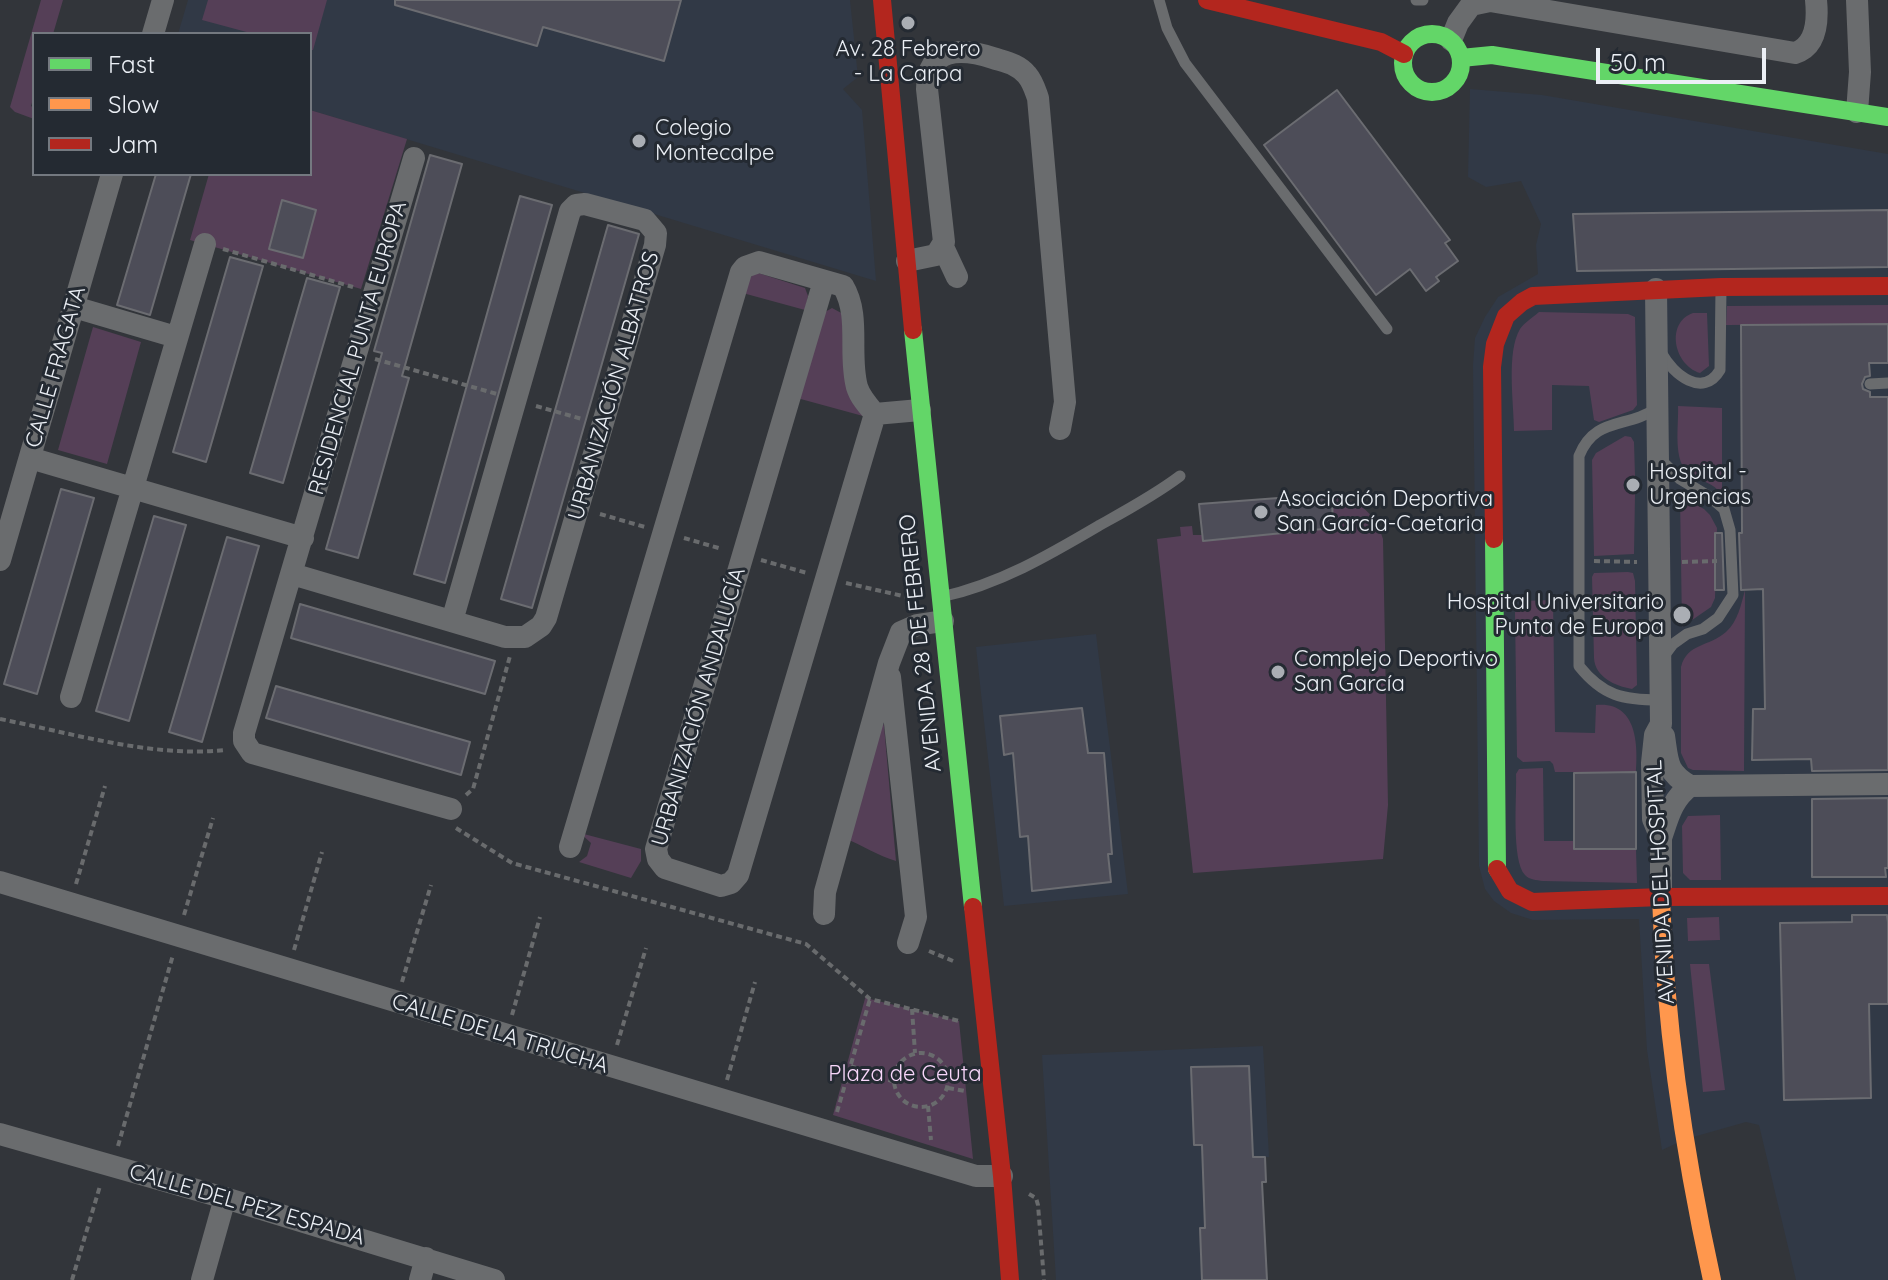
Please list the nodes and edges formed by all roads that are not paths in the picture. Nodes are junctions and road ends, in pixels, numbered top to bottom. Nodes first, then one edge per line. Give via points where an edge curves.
1 (163, 0) edge
2 (882, 0) edge
3 (1159, 0) edge
4 (1207, 0) edge
5 (1416, 0) edge
6 (1423, 0) edge
7 (1816, 0) edge
8 (1857, 0) edge
9 (154, 32) edge
10 (1456, 49) junction
11 (1404, 54) junction
12 (1857, 112) junction
13 (1888, 117) edge
14 (414, 158) dead end
15 (111, 176) edge
16 (205, 244) road end
17 (943, 247) junction
18 (907, 261) junction
19 (957, 277) dead end
20 (824, 281) junction
21 (1888, 286) edge
22 (1721, 287) junction
23 (1656, 289) junction
24 (74, 307) junction
25 (1387, 329) dead end
26 (176, 337) junction
27 (1657, 346) junction
28 (1888, 383) edge
29 (1870, 384) dead end
30 (1658, 408) junction
31 (920, 410) junction
32 (875, 414) junction
33 (1060, 429) dead end
34 (1658, 457) junction
35 (30, 458) junction
36 (1180, 476) dead end
37 (131, 488) junction
38 (303, 538) junction
39 (0, 560) edge
40 (292, 574) junction
41 (941, 597) junction
42 (452, 621) junction
43 (943, 621) junction
44 (1660, 662) junction
45 (889, 663) junction
46 (71, 697) dead end
47 (1660, 700) junction
48 (1661, 724) junction
49 (1888, 784) edge
50 (1690, 786) junction
51 (451, 809) dead end
52 (1661, 838) junction
53 (570, 847) dead end
54 (0, 882) edge
55 (1888, 896) edge
56 (1661, 897) junction
57 (824, 914) dead end
58 (908, 943) dead end
59 (0, 1134) edge
60 (1002, 1176) junction
61 (225, 1198) junction
62 (426, 1258) junction
63 (202, 1280) edge
64 (420, 1280) edge
65 (494, 1280) edge
66 (1010, 1280) edge
67 (1712, 1280) edge

1 - 9 street
2 - 18 street, AVENIDA 28 DE FEBRERO
3 - 25 lane via 1185,63
4 - 11 street via 1381,42
5 - 6 lane
7 - 10 street via 1817,24 1810,43 1795,53 1490,1 1471,5 1458,23
8 - 12 street
10 - 11 street via 1443,35 1424,35
10 - 11 street via 1462,68 1453,85 1435,93 1409,82
10 - 12 street
12 - 13 street
14 - 38 street, RESIDENCIAL PUNTA EUROPA
15 - 24 street, CALLE FRAGATA
16 - 26 street
17 - 18 street via 936,255
17 - 19 street
17 - 33 street via 927,79 942,56 971,51 1017,65 1038,98 1065,402
18 - 31 street, AVENIDA 28 DE FEBRERO
20 - 32 street via 843,286 851,299 857,386
20 - 32 street, URBANIZACIÓN ANDALUCÍA via 656,849 665,868 721,886 738,875
20 - 53 street via 759,262 745,267 737,279
21 - 22 street
22 - 23 street
22 - 27 lane via 1717,376 1705,383 1690,382 1670,368
23 - 27 street, AVENIDA DEL HOSPITAL
23 - 56 street via 1533,296 1518,302 1499,328 1492,399 1497,871 1509,892 1532,902
24 - 26 street
24 - 35 street, CALLE FRAGATA
26 - 37 street
27 - 30 street, AVENIDA DEL HOSPITAL
28 - 29 lane
30 - 34 street, AVENIDA DEL HOSPITAL
30 - 47 lane via 1592,434 1577,468 1579,666 1610,694
31 - 32 street
31 - 41 street, AVENIDA 28 DE FEBRERO
34 - 44 street, AVENIDA DEL HOSPITAL
34 - 44 lane via 1724,509 1733,595 1718,618 1673,644
35 - 37 street
35 - 39 street, CALLE FRAGATA
36 - 41 lane via 1003,578
37 - 38 street
37 - 46 street
38 - 40 street, RESIDENCIAL PUNTA EUROPA
40 - 42 street, URBANIZACIÓN ALBATROS
40 - 51 street, RESIDENCIAL PUNTA EUROPA via 246,726 247,748
41 - 43 street, AVENIDA 28 DE FEBRERO
42 - 42 street, URBANIZACIÓN ALBATROS via 515,638 525,637 546,618 655,245 656,233 645,220 585,204 572,208
43 - 45 street via 901,632
43 - 60 street, AVENIDA 28 DE FEBRERO
44 - 47 street, AVENIDA DEL HOSPITAL
45 - 57 street via 825,892
45 - 58 street via 916,917
47 - 48 street, AVENIDA DEL HOSPITAL
48 - 50 street via 1666,762
48 - 52 street, AVENIDA DEL HOSPITAL via 1652,763 1653,819
49 - 50 street
50 - 52 street via 1673,803
52 - 56 street, AVENIDA DEL HOSPITAL
54 - 60 street, CALLE DE LA TRUCHA via 976,1176
55 - 56 street
56 - 67 street, AVENIDA DEL HOSPITAL via 1663,965 1682,1117
59 - 61 street, CALLE DEL PEZ ESPADA
60 - 66 street, AVENIDA 28 DE FEBRERO
61 - 62 street, CALLE DEL PEZ ESPADA
61 - 63 street
62 - 64 street
62 - 65 street, CALLE DEL PEZ ESPADA

